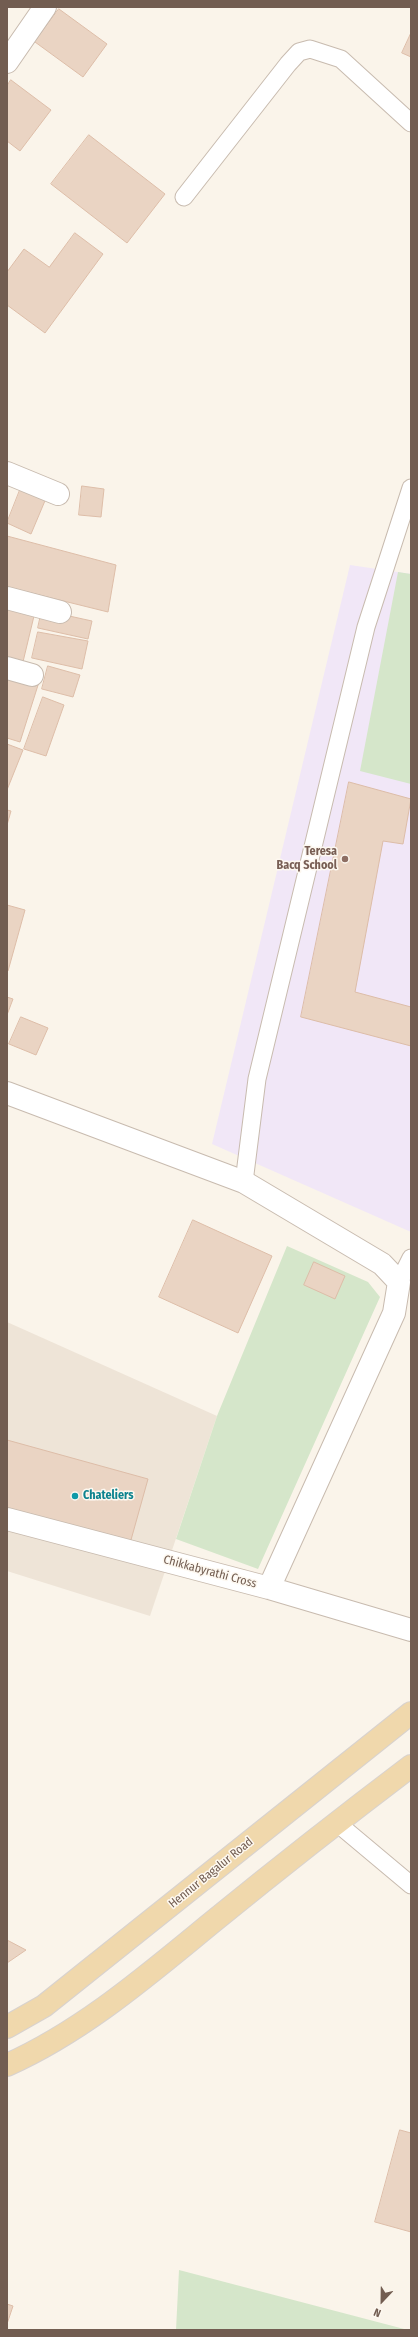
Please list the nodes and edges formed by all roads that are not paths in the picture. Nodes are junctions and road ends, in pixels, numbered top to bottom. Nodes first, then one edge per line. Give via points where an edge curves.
1 (45, 7) edge
2 (7, 62) edge
3 (411, 123) edge
4 (184, 197) dead end
5 (7, 473) edge
6 (411, 488) edge
7 (58, 494) dead end
8 (7, 598) edge
9 (60, 612) dead end
10 (7, 668) edge
11 (32, 675) dead end
12 (7, 1093) edge
13 (244, 1182) junction
14 (411, 1258) edge
15 (399, 1282) junction
16 (7, 1519) edge
17 (269, 1588) junction
18 (411, 1630) edge
19 (411, 1713) edge
20 (411, 1766) edge
21 (337, 1823) junction
22 (411, 1885) edge
23 (7, 2027) edge
24 (7, 2065) edge

1 - 2 street
3 - 4 lane via 341,59 310,49 299,52
5 - 7 street
6 - 13 lane via 366,627 259,1072
8 - 9 street
10 - 11 street
12 - 13 street
13 - 15 street via 382,1264
14 - 15 lane
15 - 17 street via 394,1312
16 - 17 street, Chikkabyrathi Cross
17 - 18 street, Chikkabyrathi Cross
19 - 23 main road, Hennur Bagalur Road via 44,2006
20 - 21 main road
21 - 22 lane
21 - 24 main road via 110,2004 24,2058

